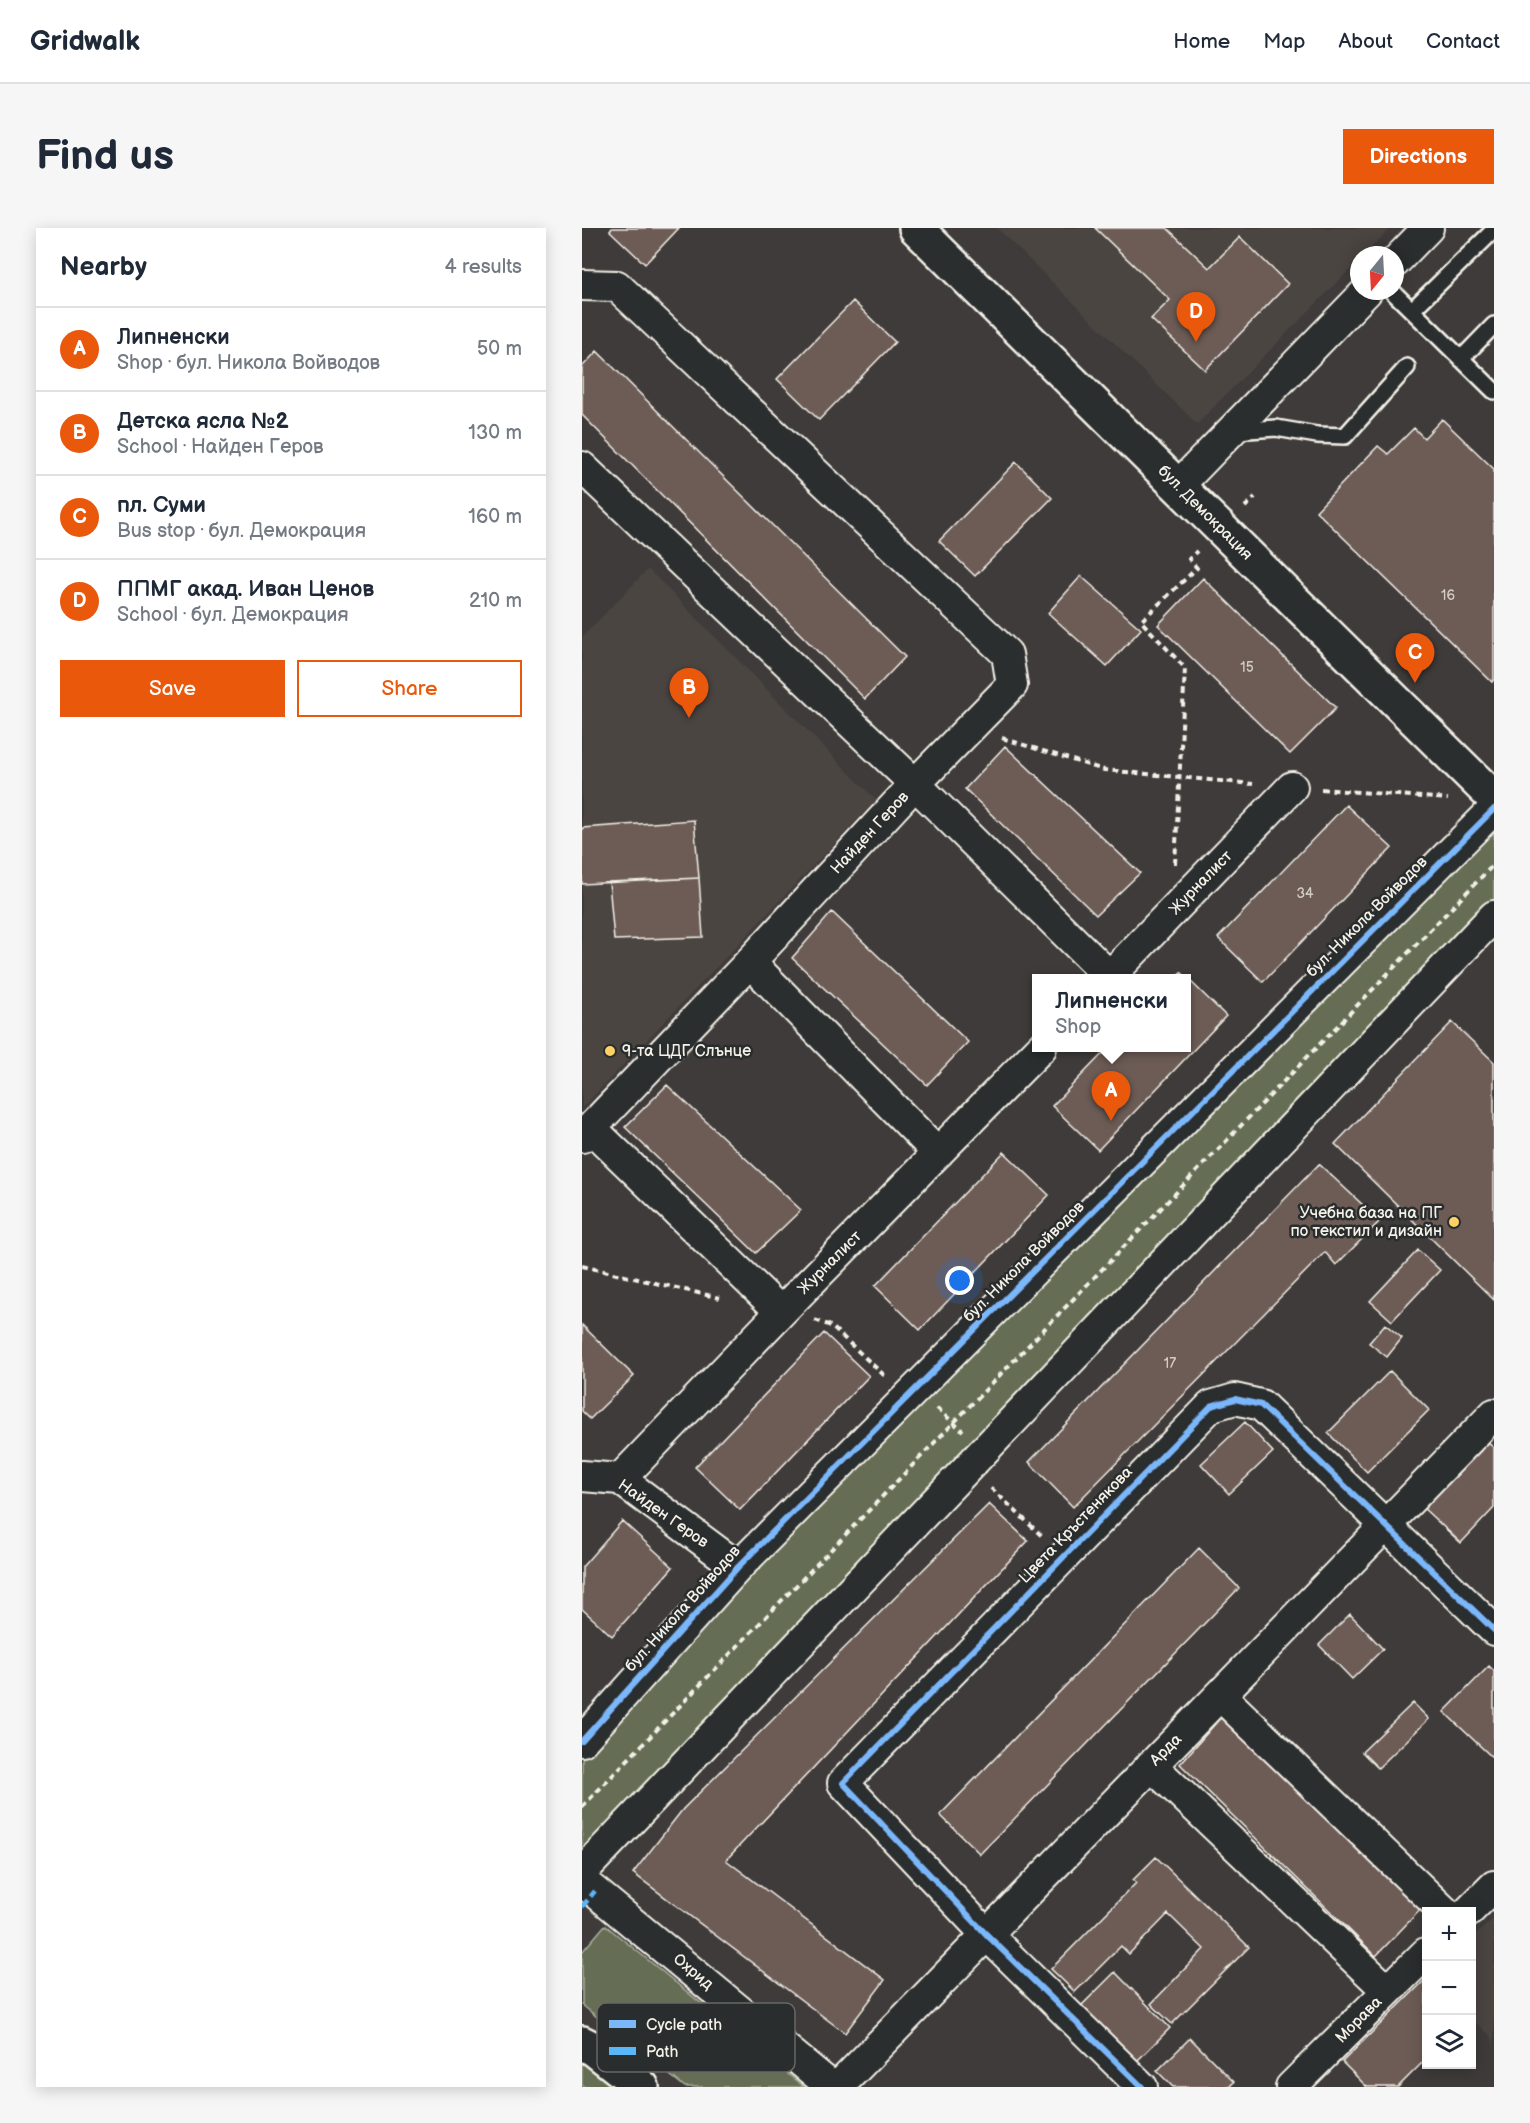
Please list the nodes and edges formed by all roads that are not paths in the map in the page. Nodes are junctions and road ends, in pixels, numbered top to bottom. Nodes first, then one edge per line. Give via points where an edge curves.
1 (916, 228) edge
2 (1428, 228) edge
3 (1494, 230) edge
4 (1404, 253) edge
5 (582, 285) edge
6 (1358, 300) edge
7 (1401, 300) edge
8 (1412, 310) junction
9 (1494, 325) edge
10 (1461, 358) junction
11 (1407, 367) dead end
12 (1494, 391) edge
13 (1231, 431) junction
14 (582, 467) edge
15 (1178, 486) junction
16 (915, 784) junction
17 (1292, 787) road end
18 (1494, 798) edge
19 (1494, 809) edge
20 (1494, 916) edge
21 (750, 962) junction
22 (1105, 974) edge
23 (1113, 974) edge
24 (1036, 1052) edge
25 (586, 1132) edge
26 (938, 1153) junction
27 (781, 1312) junction
28 (1494, 1414) edge
29 (582, 1476) edge
30 (620, 1479) junction
31 (1384, 1526) junction
32 (738, 1568) junction
33 (1494, 1630) edge
34 (1220, 1695) junction
35 (582, 1741) edge
36 (1151, 1765) junction
37 (1494, 1886) edge
38 (585, 1888) edge
39 (1441, 1907) edge
40 (1472, 1907) edge
41 (986, 1934) junction
42 (1422, 1957) edge
43 (1388, 1991) junction
44 (728, 2003) edge
45 (582, 2043) edge
46 (597, 2051) edge
47 (795, 2057) edge
48 (623, 2072) edge
49 (642, 2087) edge
50 (832, 2087) edge
51 (838, 2087) edge
52 (1142, 2087) edge
53 (1291, 2087) edge

1 - 15 street, бул. Демокрация
2 - 4 street
3 - 8 lane
5 - 16 street via 617,286 1007,654 1012,685
6 - 13 street
7 - 8 lane
8 - 10 lane
9 - 10 lane
10 - 12 lane
11 - 13 lane via 1345,436 1276,428
13 - 15 street
14 - 16 street, Найден Геров
15 - 18 street, бул. Демокрация
16 - 21 street, Найден Геров
16 - 22 street
17 - 23 street, Журналист
19 - 32 street, бул. Никола Войводов
20 - 38 street via 976,1459
21 - 25 street, Найден Геров
21 - 26 street
24 - 26 street, Журналист
25 - 27 street
26 - 27 street, Журналист
27 - 30 street, Журналист
28 - 31 street, Арда
29 - 30 street, Найден Геров
30 - 32 street, Найден Геров
31 - 33 street, Цвета Кръстенякова
31 - 34 street, Арда
31 - 41 street, Цвета Кръстенякова via 1261,1406 1235,1399 1211,1406 843,1784
32 - 35 street, бул. Никола Войводов
34 - 36 street, Арда
34 - 39 street
36 - 41 street, Арда
36 - 43 street
37 - 40 street
38 - 44 street, Охрид
41 - 51 street, Арда
41 - 52 street
42 - 43 street, Морава
43 - 53 street, Морава
45 - 46 street
47 - 50 street, Охрид
48 - 49 street

